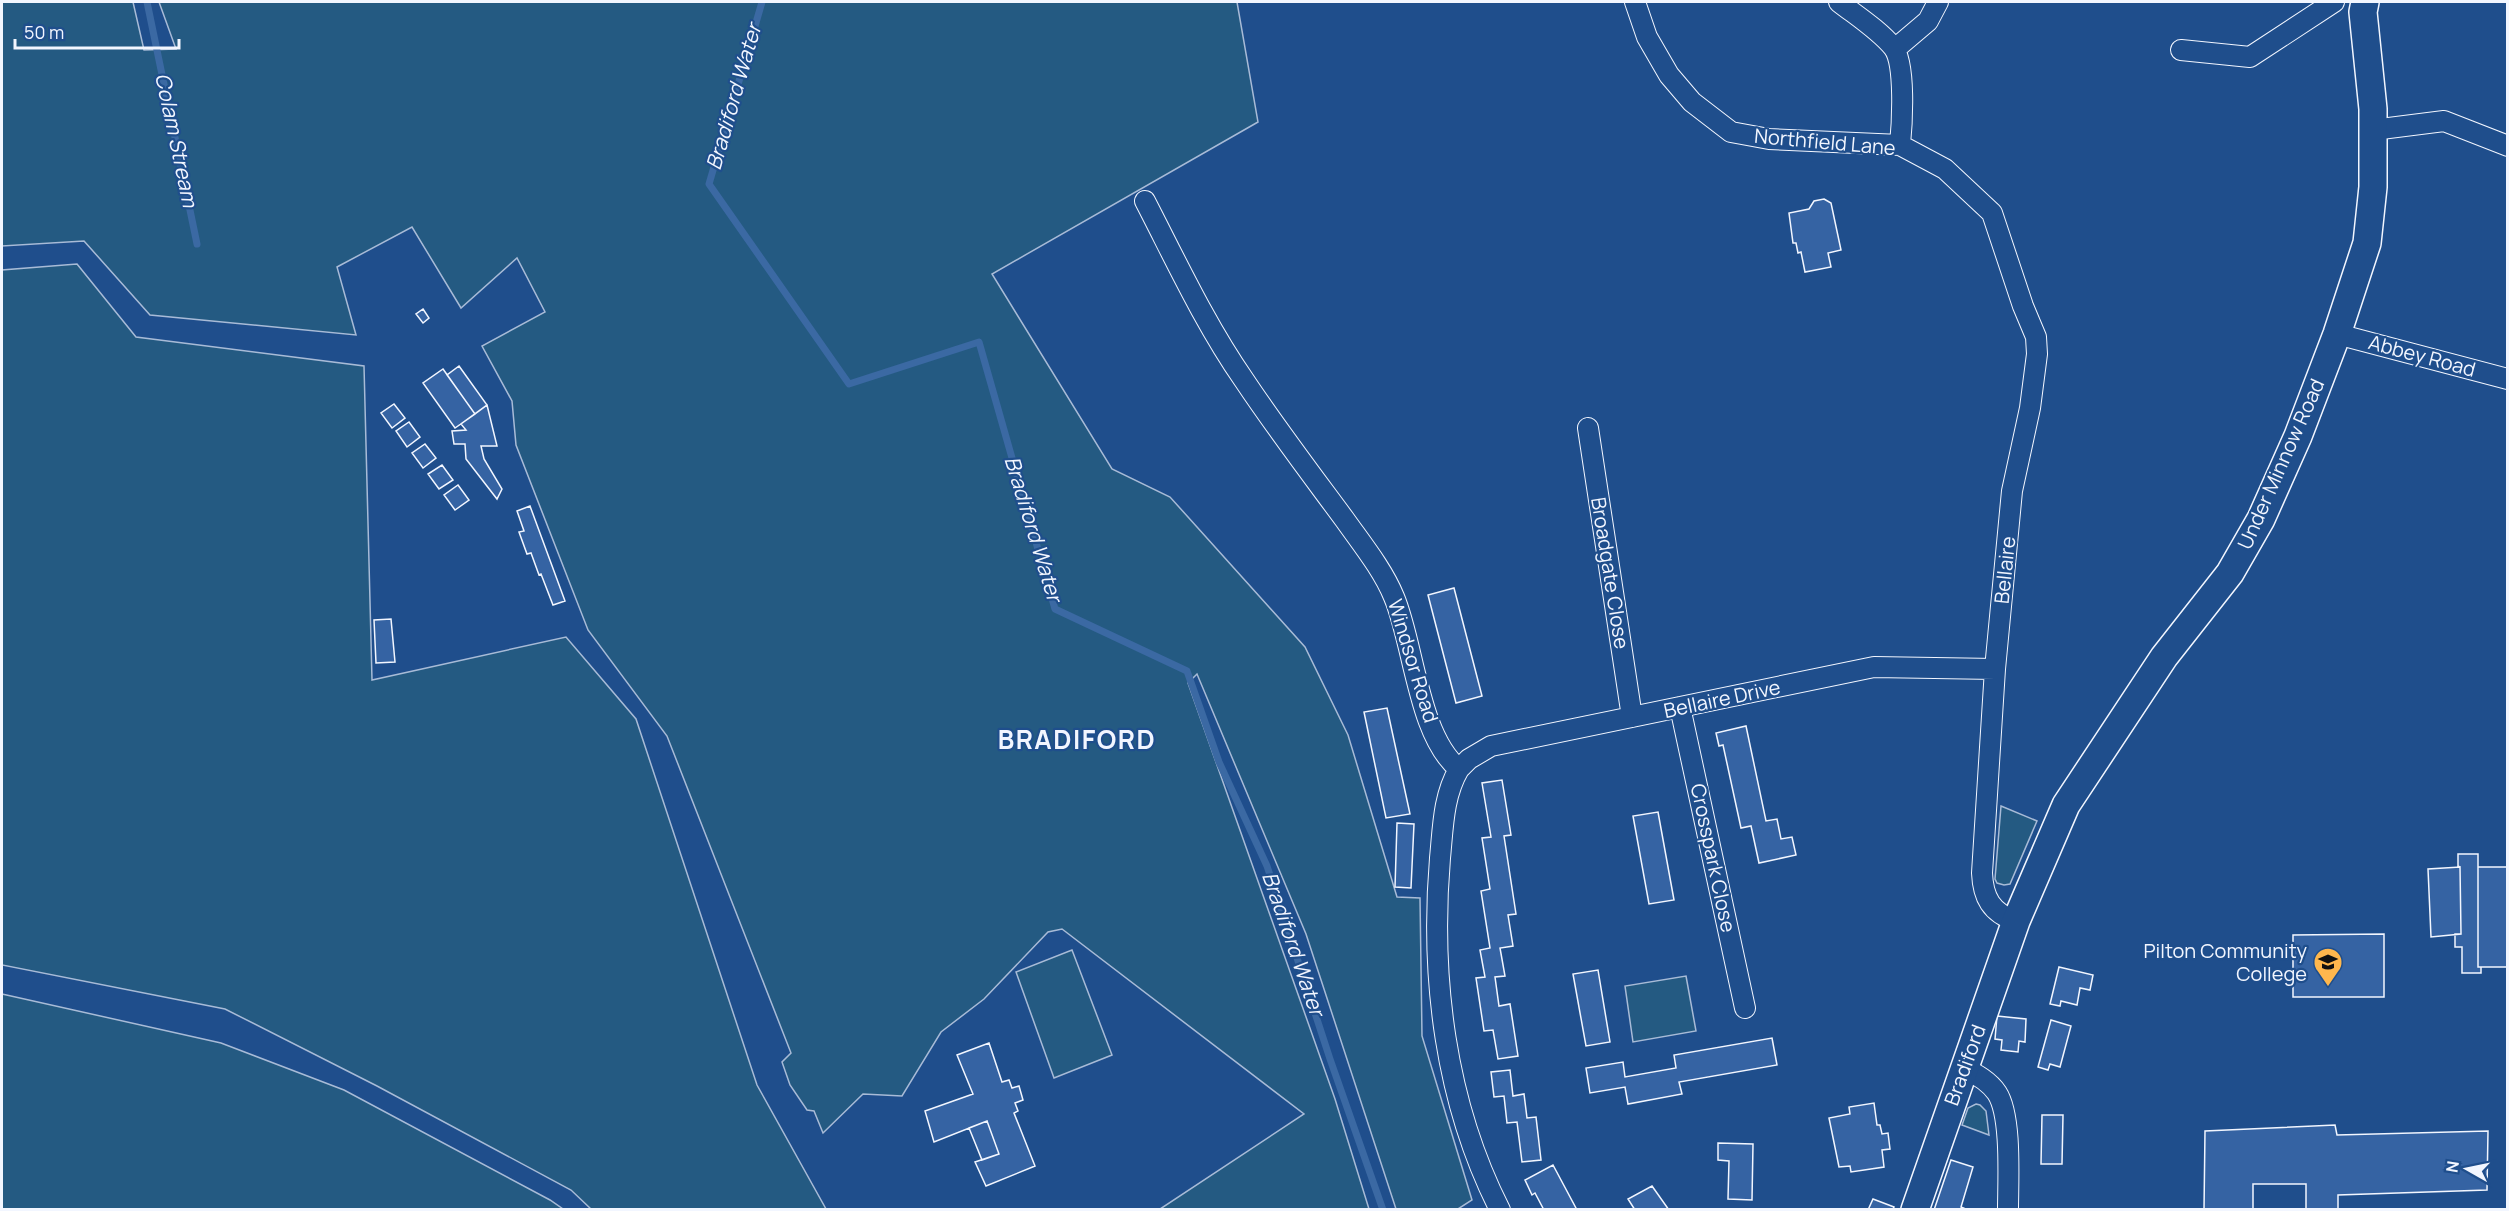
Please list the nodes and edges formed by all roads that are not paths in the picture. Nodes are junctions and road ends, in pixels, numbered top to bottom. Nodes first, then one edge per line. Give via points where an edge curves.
1 (1635, 2) edge
2 (1839, 2) edge
3 (1938, 2) edge
4 (2334, 2) edge
5 (2365, 2) edge
6 (1896, 49) junction
7 (2181, 50) dead end
8 (2373, 130) junction
9 (1900, 145) junction
10 (2508, 146) edge
11 (1145, 201) dead end
12 (1992, 213) joint
13 (2337, 334) junction
14 (2508, 379) edge
15 (1588, 428) dead end
16 (1995, 669) junction
17 (1680, 708) junction
18 (1632, 717) junction
19 (1459, 769) junction
20 (2016, 921) junction
21 (1745, 1008) dead end
22 (1964, 1068) junction
23 (1500, 1209) edge
24 (1915, 1209) edge
25 (2008, 1209) edge

1 - 9 street, Northfield Lane via 1647,37 1669,75 1692,102 1731,132 1769,139
2 - 6 street
3 - 6 street via 1928,21
4 - 7 street via 2250,57
5 - 8 street, Under Minnow Road
6 - 9 street via 1902,100
8 - 10 street via 2444,121
8 - 13 street, Under Minnow Road via 2373,187 2367,243
9 - 12 street, Northfield Lane via 1945,169
11 - 19 street, Windsor Road via 1242,378 1388,585 1428,720
12 - 16 street, Bellaire via 2036,337 2037,354 2012,491
13 - 14 street, Abbey Road
13 - 20 street, Under Minnow Road via 2261,519 2230,573 2164,657 2067,805
15 - 18 street, Broadgate Close
16 - 17 street, Bellaire Drive via 1874,667
16 - 20 street, Bellaire via 1982,876 1986,898 1993,909
17 - 18 street, Bellaire Drive
17 - 21 street, Crosspark Close
18 - 19 street, Bellaire Drive via 1491,746
19 - 23 street via 1444,813 1437,896 1440,996 1456,1094 1476,1156
20 - 22 street, Bradiford
22 - 24 street, Bradiford
22 - 25 street via 1989,1084 2003,1107

